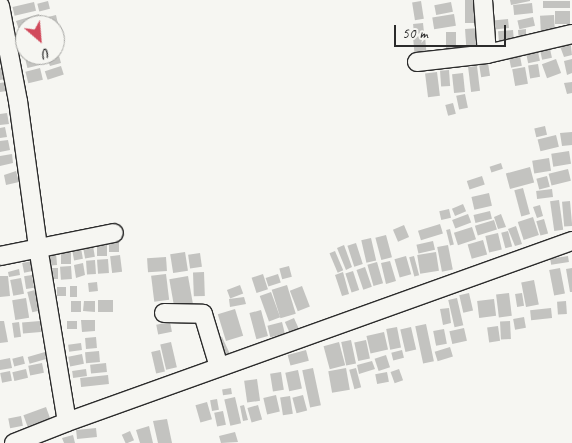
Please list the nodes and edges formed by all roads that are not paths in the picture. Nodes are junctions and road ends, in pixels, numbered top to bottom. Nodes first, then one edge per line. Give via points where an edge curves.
1 (483, 0) edge
2 (0, 6) edge
3 (572, 34) edge
4 (487, 54) junction
5 (417, 62) dead end
6 (114, 233) dead end
7 (572, 241) edge
8 (38, 247) junction
9 (0, 256) edge
10 (164, 312) dead end
11 (219, 367) junction
12 (66, 422) junction
13 (14, 443) edge

1 - 4 street
2 - 8 street via 18,101
3 - 4 street
4 - 5 street
6 - 8 street
7 - 11 street
8 - 9 street
8 - 12 street
10 - 11 street via 203,314
11 - 12 street
12 - 13 street

